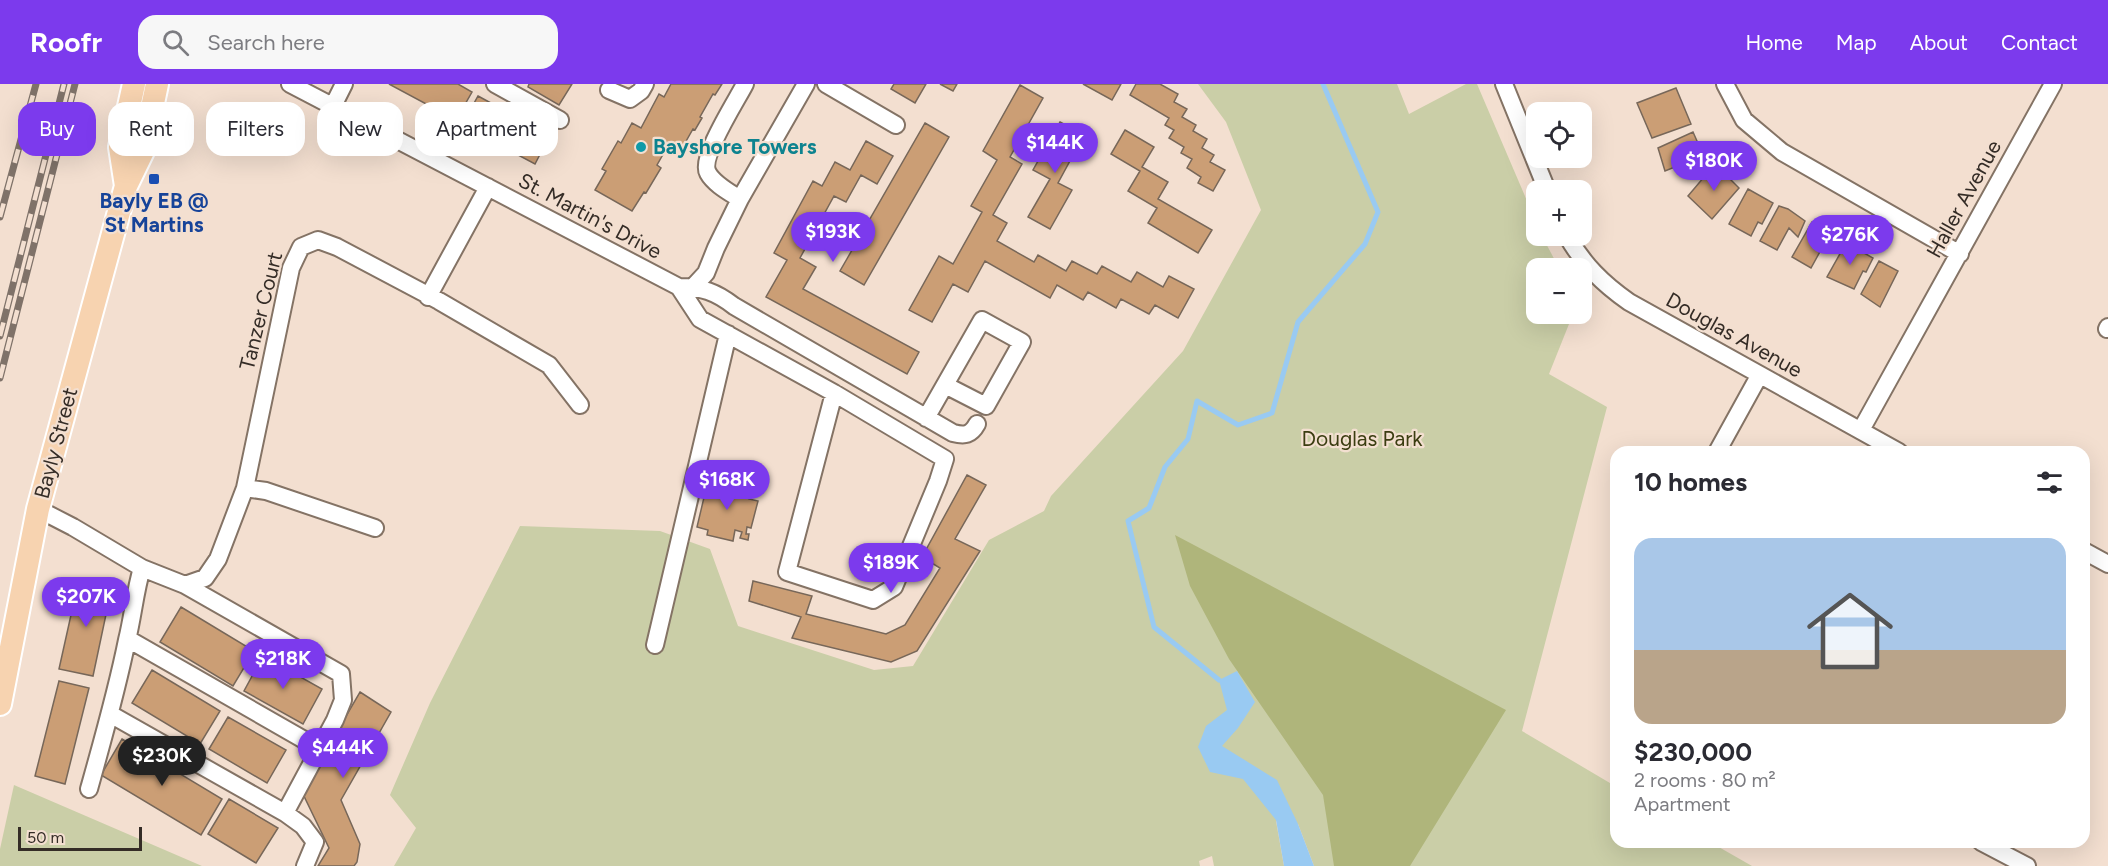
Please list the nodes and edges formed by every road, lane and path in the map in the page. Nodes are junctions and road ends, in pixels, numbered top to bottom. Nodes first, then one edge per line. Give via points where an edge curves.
1 (134, 84) edge
2 (158, 84) edge
3 (290, 84) edge
4 (344, 84) edge
5 (495, 84) edge
6 (645, 84) edge
7 (745, 84) edge
8 (806, 84) edge
9 (826, 84) edge
10 (1504, 84) edge
11 (1725, 84) edge
12 (2053, 84) edge
13 (516, 89) edge
14 (609, 90) dead end
15 (325, 102) edge
16 (335, 102) edge
17 (560, 120) dead end
18 (896, 125) dead end
19 (403, 143) edge
20 (1542, 180) edge
21 (126, 186) junction
22 (488, 187) junction
23 (740, 199) junction
24 (1573, 246) edge
25 (1960, 255) junction
26 (686, 287) junction
27 (429, 297) junction
28 (728, 334) junction
29 (1759, 376) junction
30 (945, 385) junction
31 (834, 393) junction
32 (580, 405) dead end
33 (926, 418) junction
34 (977, 424) dead end
35 (1861, 430) junction
36 (1720, 446) edge
37 (1889, 446) edge
38 (245, 488) junction
39 (38, 509) junction
40 (375, 528) dead end
41 (2090, 554) edge
42 (2108, 564) edge
43 (142, 568) junction
44 (185, 585) junction
45 (128, 639) junction
46 (655, 645) dead end
47 (0, 704) edge
48 (110, 714) junction
49 (320, 749) junction
50 (89, 789) dead end
51 (285, 813) junction
52 (1992, 848) edge
53 (306, 866) edge
54 (2027, 866) edge

1 - 21 main road, Bayly Street via 120,147
2 - 21 main road, Bayly Street via 143,151
3 - 15 street, St. Martin's Drive
4 - 16 street
5 - 13 street
6 - 14 street via 630,99
7 - 23 street via 705,164 707,172 723,189
8 - 23 street
9 - 18 street
10 - 20 street
11 - 25 street via 1744,120 1782,152
12 - 25 street, Haller Avenue
13 - 17 street
19 - 22 street, St. Martin's Drive
21 - 39 main road, Bayly Street
22 - 26 street, St. Martin's Drive
22 - 27 street
23 - 26 street via 706,273
24 - 29 street, Douglas Avenue via 1601,282 1620,296
25 - 35 street, Haller Avenue
26 - 28 street, St. Martin's Drive via 700,319
26 - 33 street, St. Martin's Drive via 718,294
27 - 32 street, Tanzer Court via 549,365
27 - 38 street, Tanzer Court via 337,247 318,240 301,247 291,268
28 - 31 street, St. Martin's Drive
28 - 46 street
29 - 35 street, Douglas Avenue
29 - 36 street
30 - 30 street via 986,406 1022,342 982,320
30 - 33 street
31 - 31 street, St. Martin's Drive via 945,459 894,587 873,600 787,572
33 - 34 street, St. Martin's Drive via 963,436 973,432
35 - 37 street, Douglas Avenue
38 - 40 street via 266,491
38 - 44 street, Tanzer Court via 218,560 205,578
39 - 43 street
39 - 47 main road, Bayly Street
41 - 42 street
43 - 44 street
43 - 45 street
44 - 49 street via 341,674 343,700
45 - 48 street
45 - 49 street
48 - 50 street
48 - 51 street
49 - 51 street
51 - 53 street via 303,826 315,842
52 - 54 street

